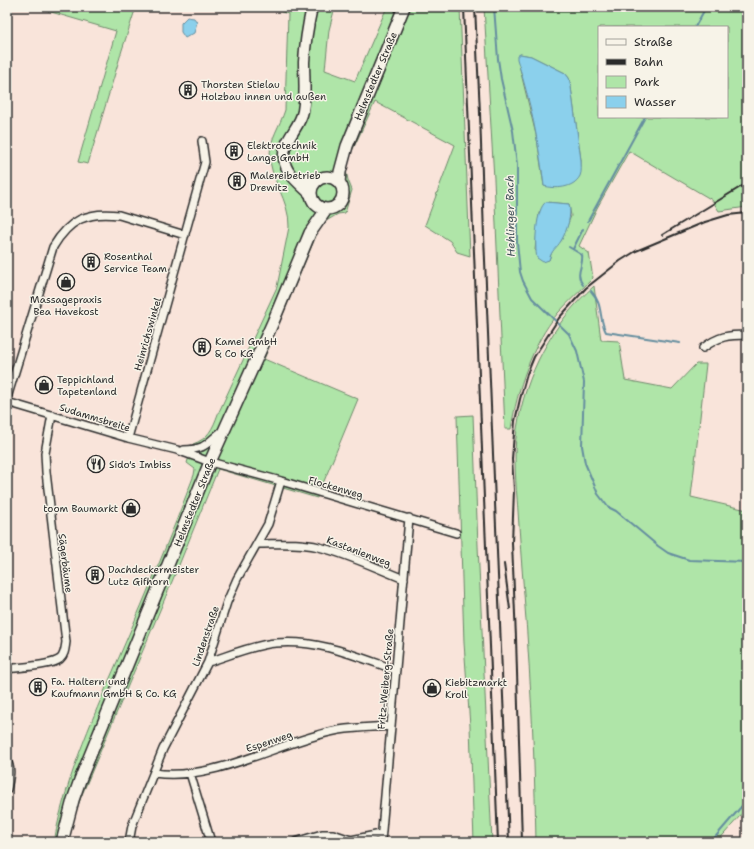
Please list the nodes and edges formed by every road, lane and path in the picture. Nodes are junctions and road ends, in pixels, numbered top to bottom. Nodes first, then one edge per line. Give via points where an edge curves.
1 (312, 7) edge
2 (404, 7) edge
3 (202, 141) dead end
4 (347, 146) junction
5 (294, 178) junction
6 (322, 179) junction
7 (339, 183) junction
8 (312, 199) junction
9 (326, 210) junction
10 (310, 233) junction
11 (186, 235) junction
12 (747, 335) edge
13 (704, 348) dead end
14 (7, 398) edge
15 (7, 402) edge
16 (52, 415) junction
17 (225, 429) junction
18 (128, 438) junction
19 (177, 450) junction
20 (210, 462) junction
21 (281, 481) junction
22 (409, 518) junction
23 (456, 533) dead end
24 (258, 544) junction
25 (404, 579) junction
26 (208, 662) junction
27 (7, 669) edge
28 (396, 670) junction
29 (391, 726) junction
30 (7, 761) edge
31 (154, 773) junction
32 (190, 773) junction
33 (7, 789) edge
34 (381, 834) junction
35 (62, 842) edge
36 (129, 842) edge
37 (211, 842) edge
38 (295, 842) edge
39 (381, 842) edge

1 - 5 main road via 304,60 303,112 287,141 284,153 286,166
2 - 4 main road, Helmstedter Straße
3 - 11 street, Heinrichswinkel via 205,162
4 - 6 main road, Helmstedter Straße
4 - 7 main road, Helmstedter Straße
5 - 6 main road via 310,181
5 - 8 main road
6 - 7 main road via 334,179
6 - 8 main road via 312,188
7 - 9 main road via 343,191 342,200 336,207
8 - 9 main road
8 - 10 main road, Helmstedter Straße via 314,216
9 - 10 main road, Helmstedter Straße
10 - 17 main road, Helmstedter Straße
11 - 14 street via 108,214 87,216 67,228 53,247
11 - 18 street, Heinrichswinkel
12 - 13 street via 721,337
15 - 16 street, Sudammsbreite
16 - 18 street, Sudammsbreite
16 - 27 street, Sägerbäume via 45,453 46,472 66,642 65,652 53,663
17 - 19 street, Sudammsbreite via 205,446 193,450
17 - 20 main road, Helmstedter Straße
18 - 19 street, Sudammsbreite
19 - 20 street, Sudammsbreite
20 - 21 street, Flockenweg
20 - 35 main road, Helmstedter Straße via 80,780
21 - 22 street, Flockenweg
21 - 24 street, Lindenstraße via 268,524
22 - 23 street, Flockenweg
22 - 25 street, Fritz-Weiberg-Straße
24 - 25 street, Kastanienweg via 319,547
24 - 26 street, Lindenstraße via 247,558 237,578
25 - 28 street, Fritz-Weiberg-Straße
26 - 28 street via 275,643 296,642 327,646
26 - 31 street, Lindenstraße via 163,749
28 - 29 street, Fritz-Weiberg-Straße
29 - 32 street, Espenweg via 339,730 232,763
29 - 34 street, Fritz-Weiberg-Straße
30 - 33 street via 10,766
31 - 32 street, Espenweg
31 - 36 street, Lindenstraße via 132,826
32 - 37 street
34 - 38 street via 351,840 334,834 322,834
34 - 39 street, Fritz-Weiberg-Straße

